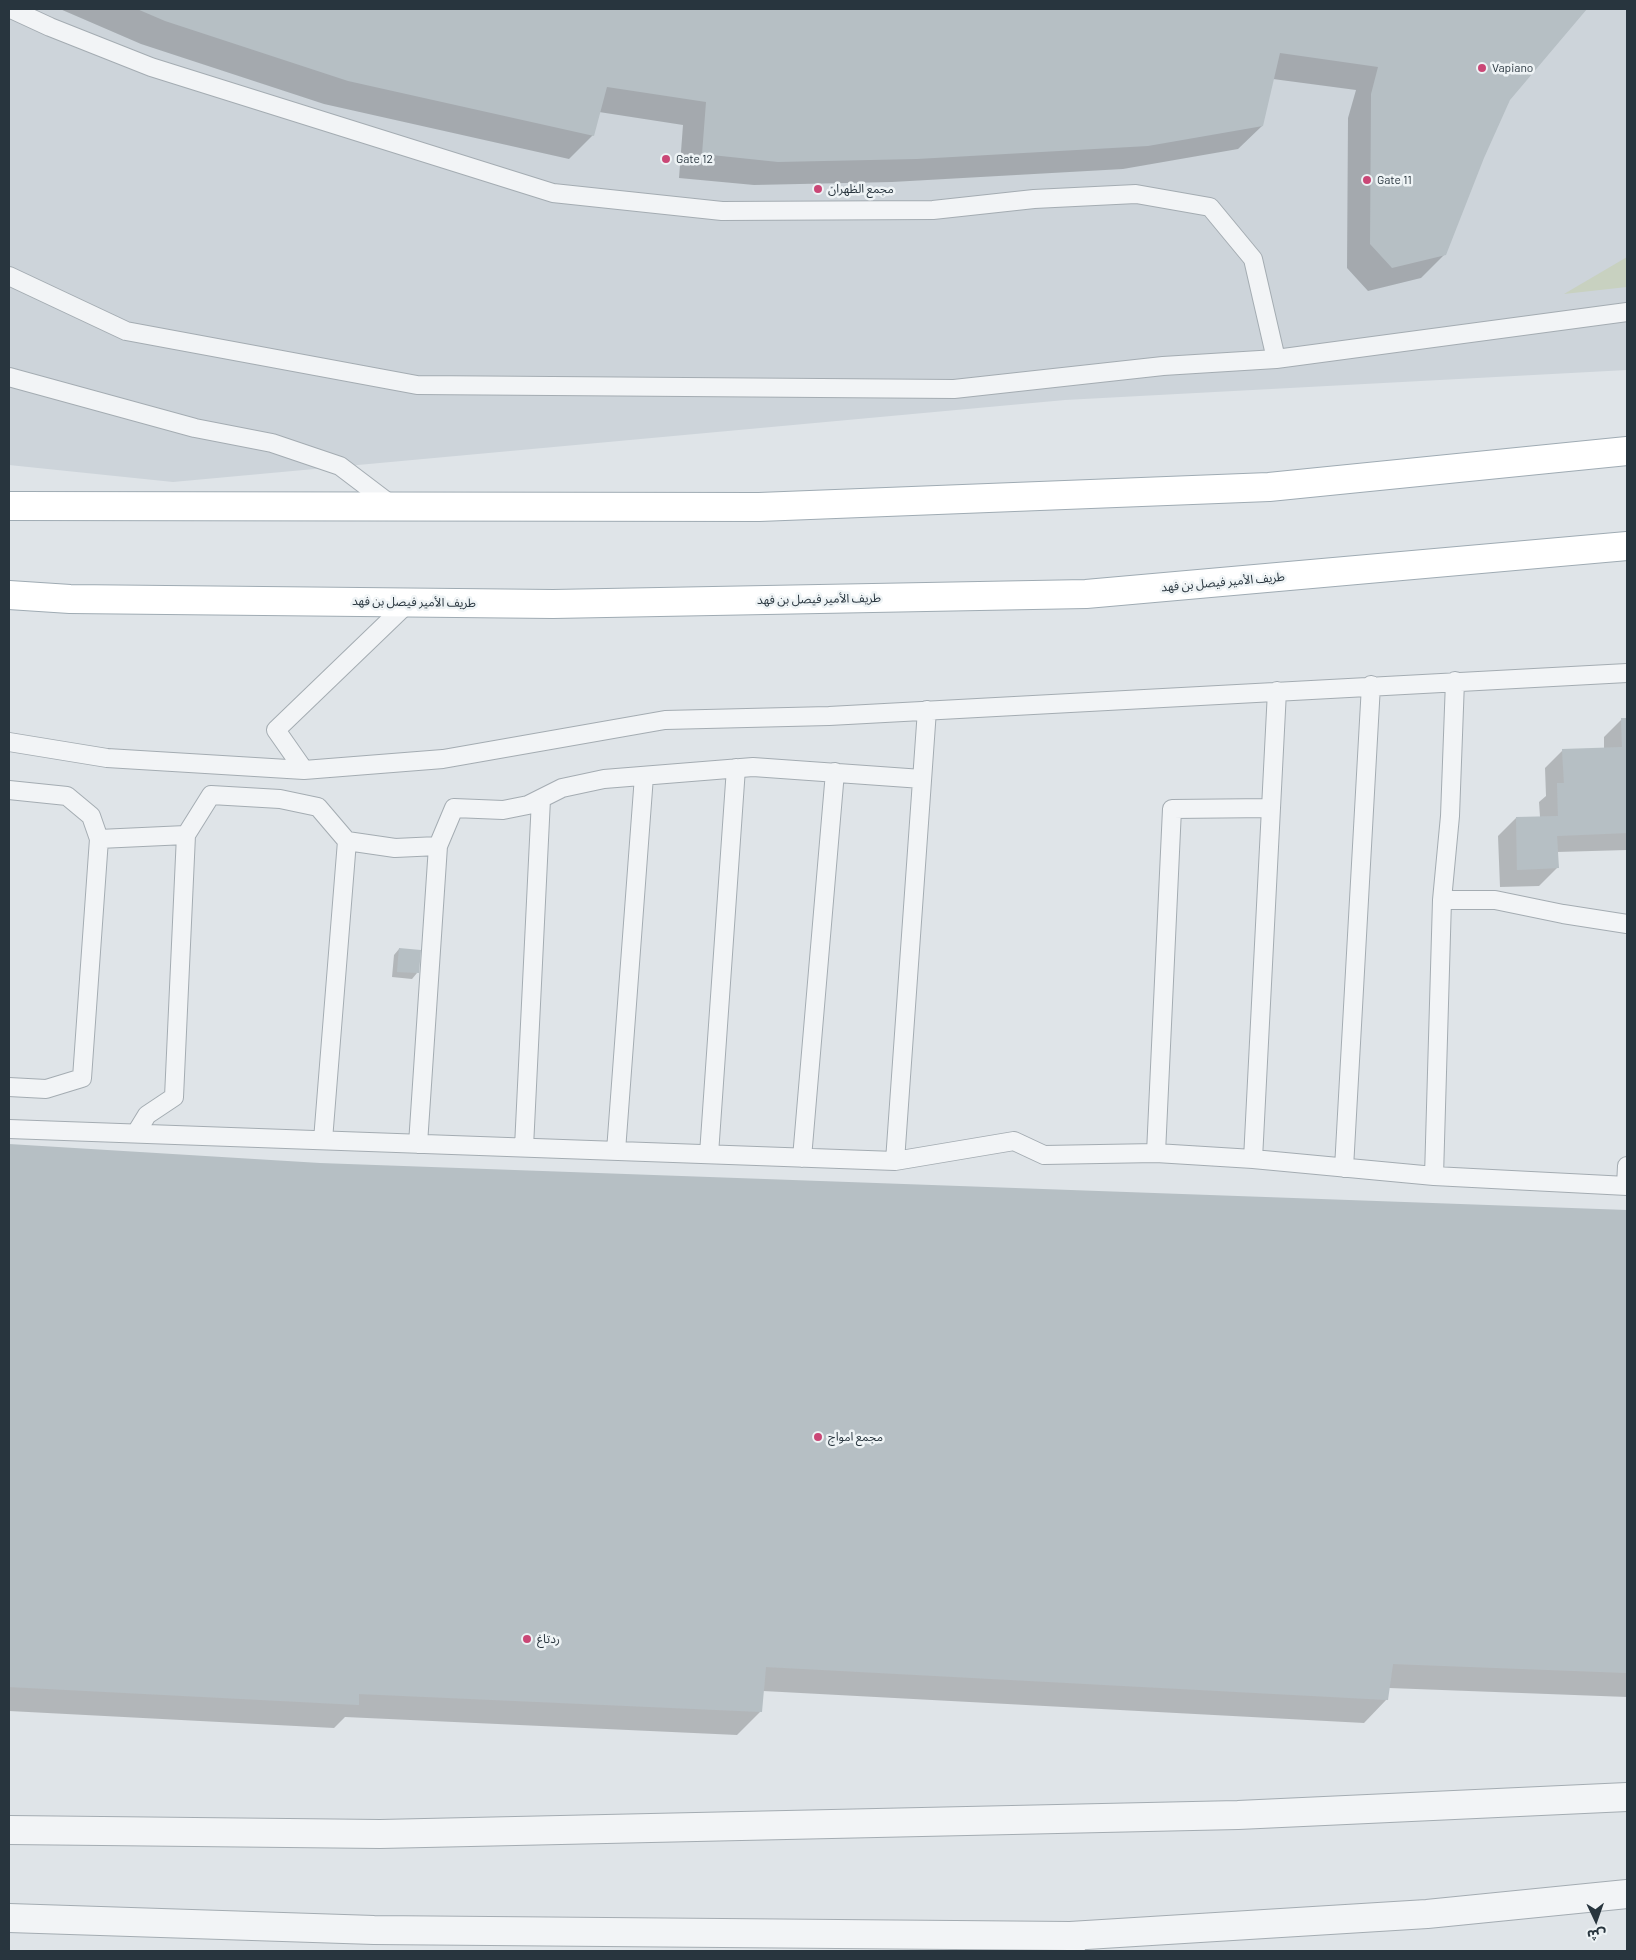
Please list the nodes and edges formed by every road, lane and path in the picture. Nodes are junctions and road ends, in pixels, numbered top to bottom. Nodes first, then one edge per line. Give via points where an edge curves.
1 (11, 9) edge
2 (9, 276) edge
3 (1627, 312) edge
4 (1276, 359) junction
5 (9, 377) edge
6 (1627, 451) edge
7 (9, 506) edge
8 (394, 507) junction
9 (1618, 549) edge
10 (9, 595) edge
11 (410, 601) junction
12 (1627, 673) edge
13 (1455, 681) junction
14 (1370, 685) junction
15 (1278, 692) junction
16 (927, 710) junction
17 (9, 742) edge
18 (736, 768) junction
19 (304, 770) junction
20 (835, 772) junction
21 (644, 776) junction
22 (922, 779) junction
23 (9, 790) edge
24 (541, 799) junction
25 (1271, 808) junction
26 (186, 835) junction
27 (99, 840) junction
28 (347, 841) junction
29 (438, 846) junction
30 (1442, 900) junction
31 (1627, 924) edge
32 (9, 1087) edge
33 (9, 1129) edge
34 (136, 1134) junction
35 (323, 1140) junction
36 (418, 1144) junction
37 (524, 1147) junction
38 (616, 1150) junction
39 (1156, 1153) junction
40 (709, 1154) junction
41 (802, 1158) junction
42 (1253, 1159) junction
43 (895, 1161) junction
44 (1627, 1166) edge
45 (1344, 1168) junction
46 (1434, 1176) junction
47 (1626, 1186) edge
48 (1627, 1798) edge
49 (9, 1830) edge
50 (1627, 1894) edge
51 (9, 1918) edge
52 (1071, 1944) edge

1 - 4 lane via 151,67 553,193 722,210 933,210 1034,199 1136,194 1210,207 1253,259
2 - 4 lane via 126,331 417,385 954,389 1162,366
3 - 4 lane
5 - 8 lane via 196,428 272,443 323,460 340,466
6 - 8 main road via 1269,486 759,507
7 - 8 main road
9 - 11 main road, طريف الأمير فيصل بن فهد via 1086,594 553,604
10 - 11 main road, طريف الأمير فيصل بن فهد via 70,599
11 - 19 lane via 276,730
12 - 13 lane
13 - 14 lane
13 - 30 lane via 1450,816
14 - 15 lane
14 - 45 lane
15 - 16 lane
15 - 25 lane
16 - 19 lane via 665,720 443,759
16 - 22 lane
17 - 19 lane via 107,758
18 - 20 lane
18 - 21 lane
18 - 40 lane
20 - 22 lane
20 - 41 lane
21 - 24 lane via 604,779 562,788
21 - 38 lane
22 - 43 lane
23 - 27 lane via 67,796 90,816
24 - 29 lane via 504,810 454,808
24 - 37 lane
25 - 39 lane via 1172,809
25 - 42 lane
26 - 27 lane
26 - 28 lane via 211,795 280,799 318,808
26 - 34 lane via 174,1097 147,1115
27 - 32 lane via 82,1078 46,1089
28 - 29 lane via 395,848
28 - 35 lane
29 - 36 lane
30 - 31 lane via 1495,900
30 - 46 lane
33 - 34 lane
34 - 35 lane
35 - 36 lane
36 - 37 lane
37 - 38 lane
38 - 40 lane
39 - 42 lane
39 - 43 lane via 1044,1155 1014,1142
40 - 41 lane
41 - 43 lane
42 - 45 lane
44 - 47 lane
45 - 46 lane
46 - 47 lane
48 - 49 street via 1238,1815 390,1834
50 - 52 street
51 - 52 street via 374,1930

